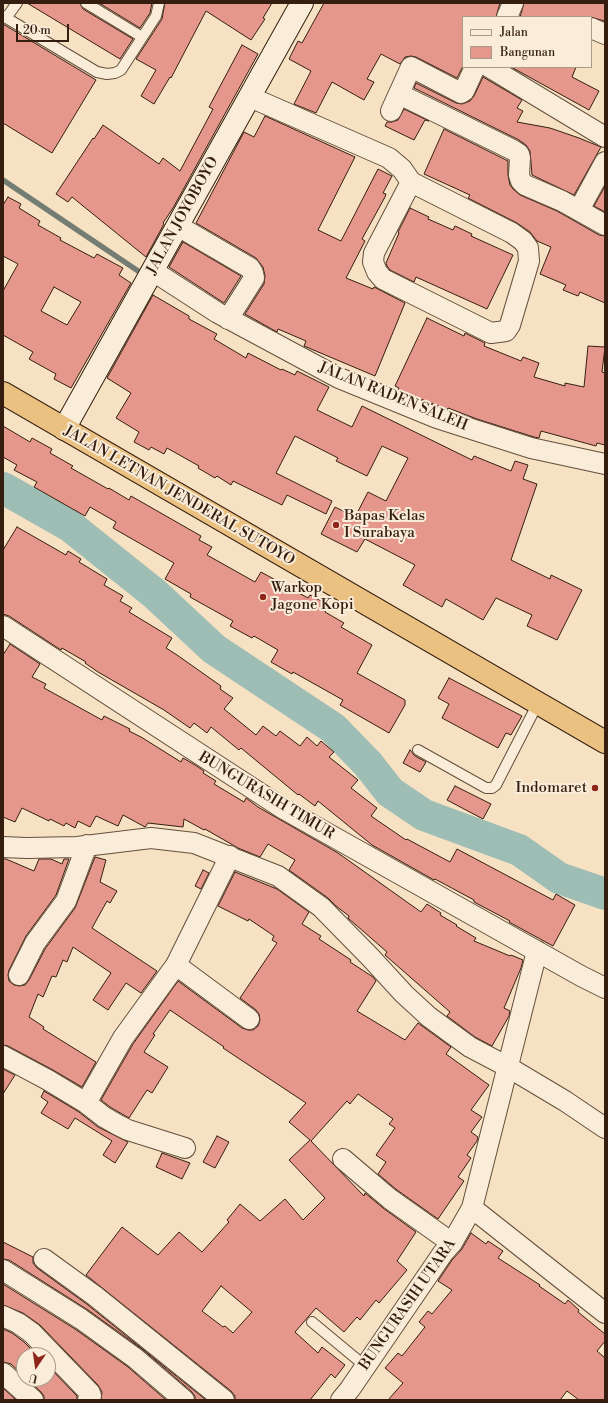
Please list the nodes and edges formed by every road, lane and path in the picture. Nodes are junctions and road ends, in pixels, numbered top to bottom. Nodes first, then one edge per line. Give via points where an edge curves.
1 (17, 3) edge
2 (86, 3) edge
3 (159, 3) edge
4 (302, 3) edge
5 (513, 3) edge
6 (507, 16) edge
7 (4, 17) edge
8 (592, 28) edge
9 (605, 34) edge
10 (142, 37) junction
11 (475, 68) edge
12 (491, 68) edge
13 (250, 97) junction
14 (605, 137) edge
15 (605, 162) edge
16 (411, 182) junction
17 (579, 210) junction
18 (605, 225) edge
19 (178, 226) junction
20 (151, 273) junction
21 (228, 319) junction
22 (3, 394) edge
23 (64, 429) junction
24 (605, 464) edge
25 (3, 626) edge
26 (538, 703) junction
27 (605, 742) edge
28 (418, 750) dead end
29 (87, 845) junction
30 (3, 847) edge
31 (230, 856) junction
32 (537, 951) junction
33 (176, 965) junction
34 (19, 975) dead end
35 (605, 988) edge
36 (248, 1019) dead end
37 (3, 1056) edge
38 (508, 1067) junction
39 (86, 1103) junction
40 (605, 1128) edge
41 (185, 1148) dead end
42 (343, 1159) dead end
43 (472, 1208) junction
44 (452, 1242) junction
45 (44, 1259) dead end
46 (3, 1270) edge
47 (605, 1313) edge
48 (3, 1316) edge
49 (312, 1322) dead end
50 (365, 1366) junction
51 (3, 1373) edge
52 (33, 1400) edge
53 (88, 1400) edge
54 (184, 1400) edge
55 (224, 1400) edge
56 (341, 1400) edge

1 - 7 lane
2 - 10 lane
3 - 10 lane via 156,16
4 - 13 street, JALAN JOYOBOYO
5 - 6 street
7 - 10 lane via 97,72 107,74 121,70
8 - 9 street
11 - 17 street via 461,93 411,67 395,103 513,150 519,154 519,175 525,185
12 - 14 street
13 - 16 street via 389,158 402,169
13 - 19 street, JALAN JOYOBOYO
15 - 17 street
16 - 16 street via 374,253 373,262 377,272 383,279 491,333 506,331 529,261 528,248 512,233
17 - 18 street
19 - 20 street, JALAN JOYOBOYO
19 - 21 street via 250,268 253,273 254,278
20 - 21 street, JALAN RADEN SALEH
20 - 23 street, JALAN JOYOBOYO
21 - 24 street, JALAN RADEN SALEH via 339,378 436,418 531,448
22 - 23 highway, JALAN LETNAN JENDERAL SUTOYO
23 - 26 highway, JALAN LETNAN JENDERAL SUTOYO
25 - 32 street, BUNGURASIH TIMUR via 284,809
26 - 27 highway, JALAN LETNAN JENDERAL SUTOYO
26 - 28 lane via 496,785 492,788 486,788
29 - 30 street
29 - 31 street via 151,838 194,843
29 - 34 street via 66,901 36,944
31 - 33 street
31 - 38 street via 278,876 321,907 404,994 429,1016 470,1047
32 - 35 street, BUNGURASIH TIMUR
32 - 38 street, BUNGURASIH UTARA
33 - 36 street
33 - 39 street via 124,1038
37 - 39 street
38 - 40 street
38 - 43 street, BUNGURASIH UTARA
39 - 41 street via 104,1117 128,1130
42 - 44 street via 390,1199
43 - 44 street, BUNGURASIH UTARA
43 - 47 street
44 - 50 street, BUNGURASIH UTARA
45 - 55 street via 95,1296
46 - 54 street via 81,1319 135,1358
48 - 53 street via 32,1333 90,1393
49 - 50 lane
50 - 56 street, BUNGURASIH UTARA
51 - 52 street

